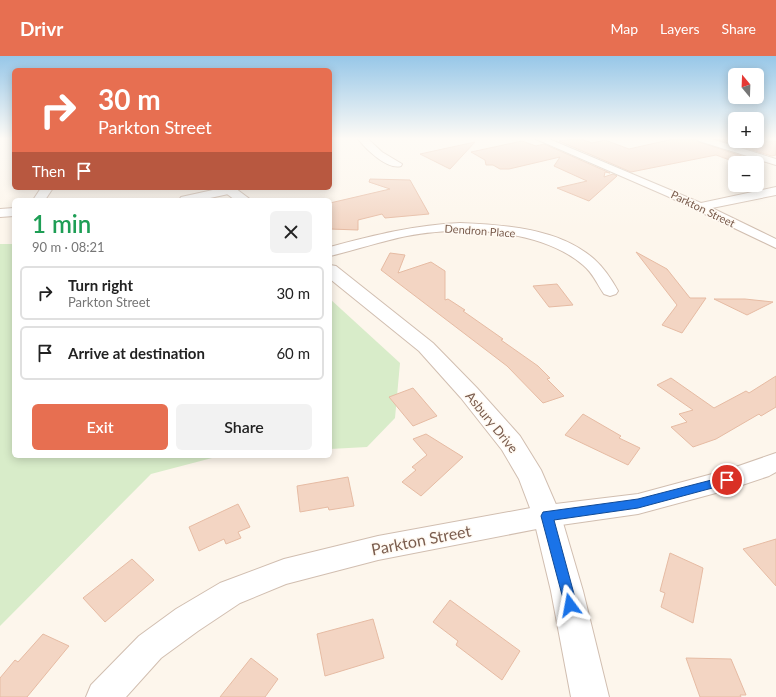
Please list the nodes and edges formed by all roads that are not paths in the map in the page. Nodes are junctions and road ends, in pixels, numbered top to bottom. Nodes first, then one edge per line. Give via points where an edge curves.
1 (614, 169) edge
2 (223, 190) edge
3 (229, 190) edge
4 (776, 191) edge
5 (193, 198) edge
6 (241, 198) edge
7 (699, 207) junction
8 (12, 212) edge
9 (0, 213) edge
10 (776, 244) edge
11 (332, 251) edge
12 (332, 272) edge
13 (610, 291) dead end
14 (776, 462) edge
15 (547, 516) junction
16 (104, 697) edge
17 (590, 697) edge

1 - 7 street, Parkton Street
2 - 5 street
3 - 6 street
4 - 7 street
7 - 10 street, Parkton Street
8 - 9 street
11 - 13 street, Dendron Place via 397,234 431,229 472,228 524,234 551,240 580,255 602,276
12 - 15 street, Asbury Drive via 426,347 469,393 511,443 532,477
14 - 15 street, Parkton Street via 727,480 638,504
15 - 16 street, Parkton Street via 378,548 284,572 230,593 150,647
15 - 17 street, Asbury Drive via 567,590

